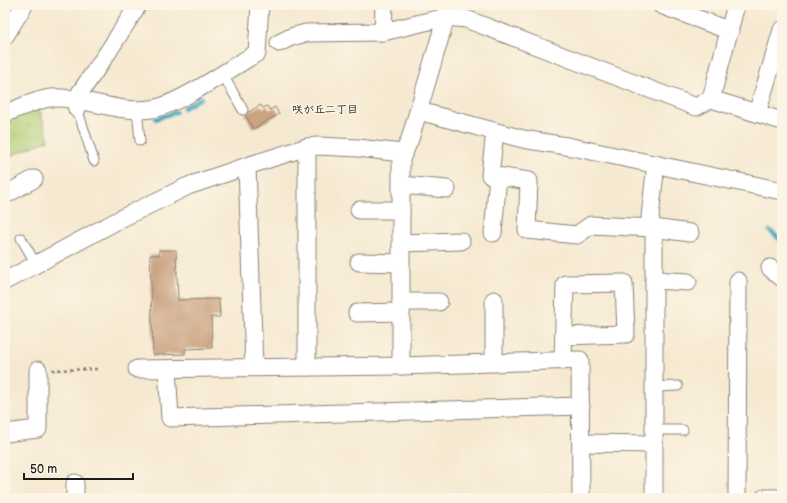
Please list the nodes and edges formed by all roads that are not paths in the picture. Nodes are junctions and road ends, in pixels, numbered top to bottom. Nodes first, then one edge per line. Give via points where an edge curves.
1 (24, 5) edge
2 (138, 5) edge
3 (260, 5) edge
4 (384, 5) edge
5 (661, 5) edge
6 (736, 5) edge
7 (447, 11) edge
8 (782, 30) edge
9 (730, 31) junction
10 (383, 32) junction
11 (5, 36) edge
12 (279, 43) dead end
13 (226, 79) junction
14 (712, 99) junction
15 (76, 105) junction
16 (243, 110) dead end
17 (419, 111) junction
18 (5, 113) edge
19 (757, 113) junction
20 (138, 116) junction
21 (782, 121) edge
22 (495, 132) junction
23 (140, 141) dead end
24 (307, 147) junction
25 (402, 154) junction
26 (94, 161) dead end
27 (656, 164) junction
28 (247, 166) junction
29 (498, 176) junction
30 (34, 179) dead end
31 (401, 185) junction
32 (447, 189) dead end
33 (782, 191) edge
34 (5, 194) edge
35 (359, 210) dead end
36 (401, 210) junction
37 (653, 228) junction
38 (493, 233) dead end
39 (690, 233) dead end
40 (21, 238) dead end
41 (461, 241) dead end
42 (401, 243) junction
43 (359, 262) dead end
44 (401, 263) junction
45 (36, 264) junction
46 (654, 280) junction
47 (5, 281) edge
48 (738, 281) dead end
49 (688, 282) dead end
50 (494, 300) dead end
51 (439, 302) dead end
52 (401, 307) junction
53 (357, 313) dead end
54 (564, 336) junction
55 (563, 361) junction
56 (494, 363) junction
57 (400, 366) junction
58 (254, 367) junction
59 (307, 367) junction
60 (137, 369) dead end
61 (167, 369) junction
62 (38, 370) road end
63 (678, 386) dead end
64 (654, 387) junction
65 (581, 406) junction
66 (683, 430) dead end
67 (5, 433) edge
68 (654, 437) junction
69 (581, 443) junction
70 (581, 498) edge
71 (654, 498) edge
72 (737, 498) edge
73 (764, 498) edge
74 (782, 498) edge

1 - 11 street
2 - 15 street
3 - 13 street via 258,53
4 - 10 street
5 - 9 street
6 - 9 street
7 - 10 street
7 - 14 street via 696,107
7 - 17 street
8 - 19 street
9 - 14 street
10 - 12 street via 306,33
13 - 16 lane
13 - 20 street
14 - 19 street
15 - 18 street via 51,98
15 - 20 street
15 - 26 lane
17 - 22 street
17 - 25 street
19 - 21 street
20 - 23 lane
22 - 27 street
22 - 29 street via 490,175
24 - 25 street via 358,148
24 - 28 street
24 - 59 street
25 - 31 street
27 - 33 street
27 - 37 street via 650,217
28 - 45 street via 188,186
28 - 58 street
29 - 37 street via 529,181 527,230 577,235 591,225
29 - 38 street
30 - 34 street
31 - 32 street
31 - 36 street
35 - 36 street
36 - 42 street
37 - 39 street
37 - 46 street
40 - 45 lane
41 - 42 street
42 - 44 street
43 - 44 street
44 - 52 street
45 - 47 street
46 - 49 street
46 - 64 street
48 - 72 street
50 - 56 street
51 - 52 street
52 - 53 street
52 - 57 street
54 - 54 street via 565,284 624,283 626,334
54 - 55 street
55 - 56 street
55 - 65 street via 580,360
56 - 57 street
57 - 59 street
58 - 59 street
58 - 61 street
60 - 61 street
61 - 65 street via 170,418
62 - 67 street via 38,429
63 - 64 lane
64 - 68 street
65 - 69 street
66 - 68 lane
68 - 69 street
68 - 71 street
69 - 70 street
73 - 74 street

